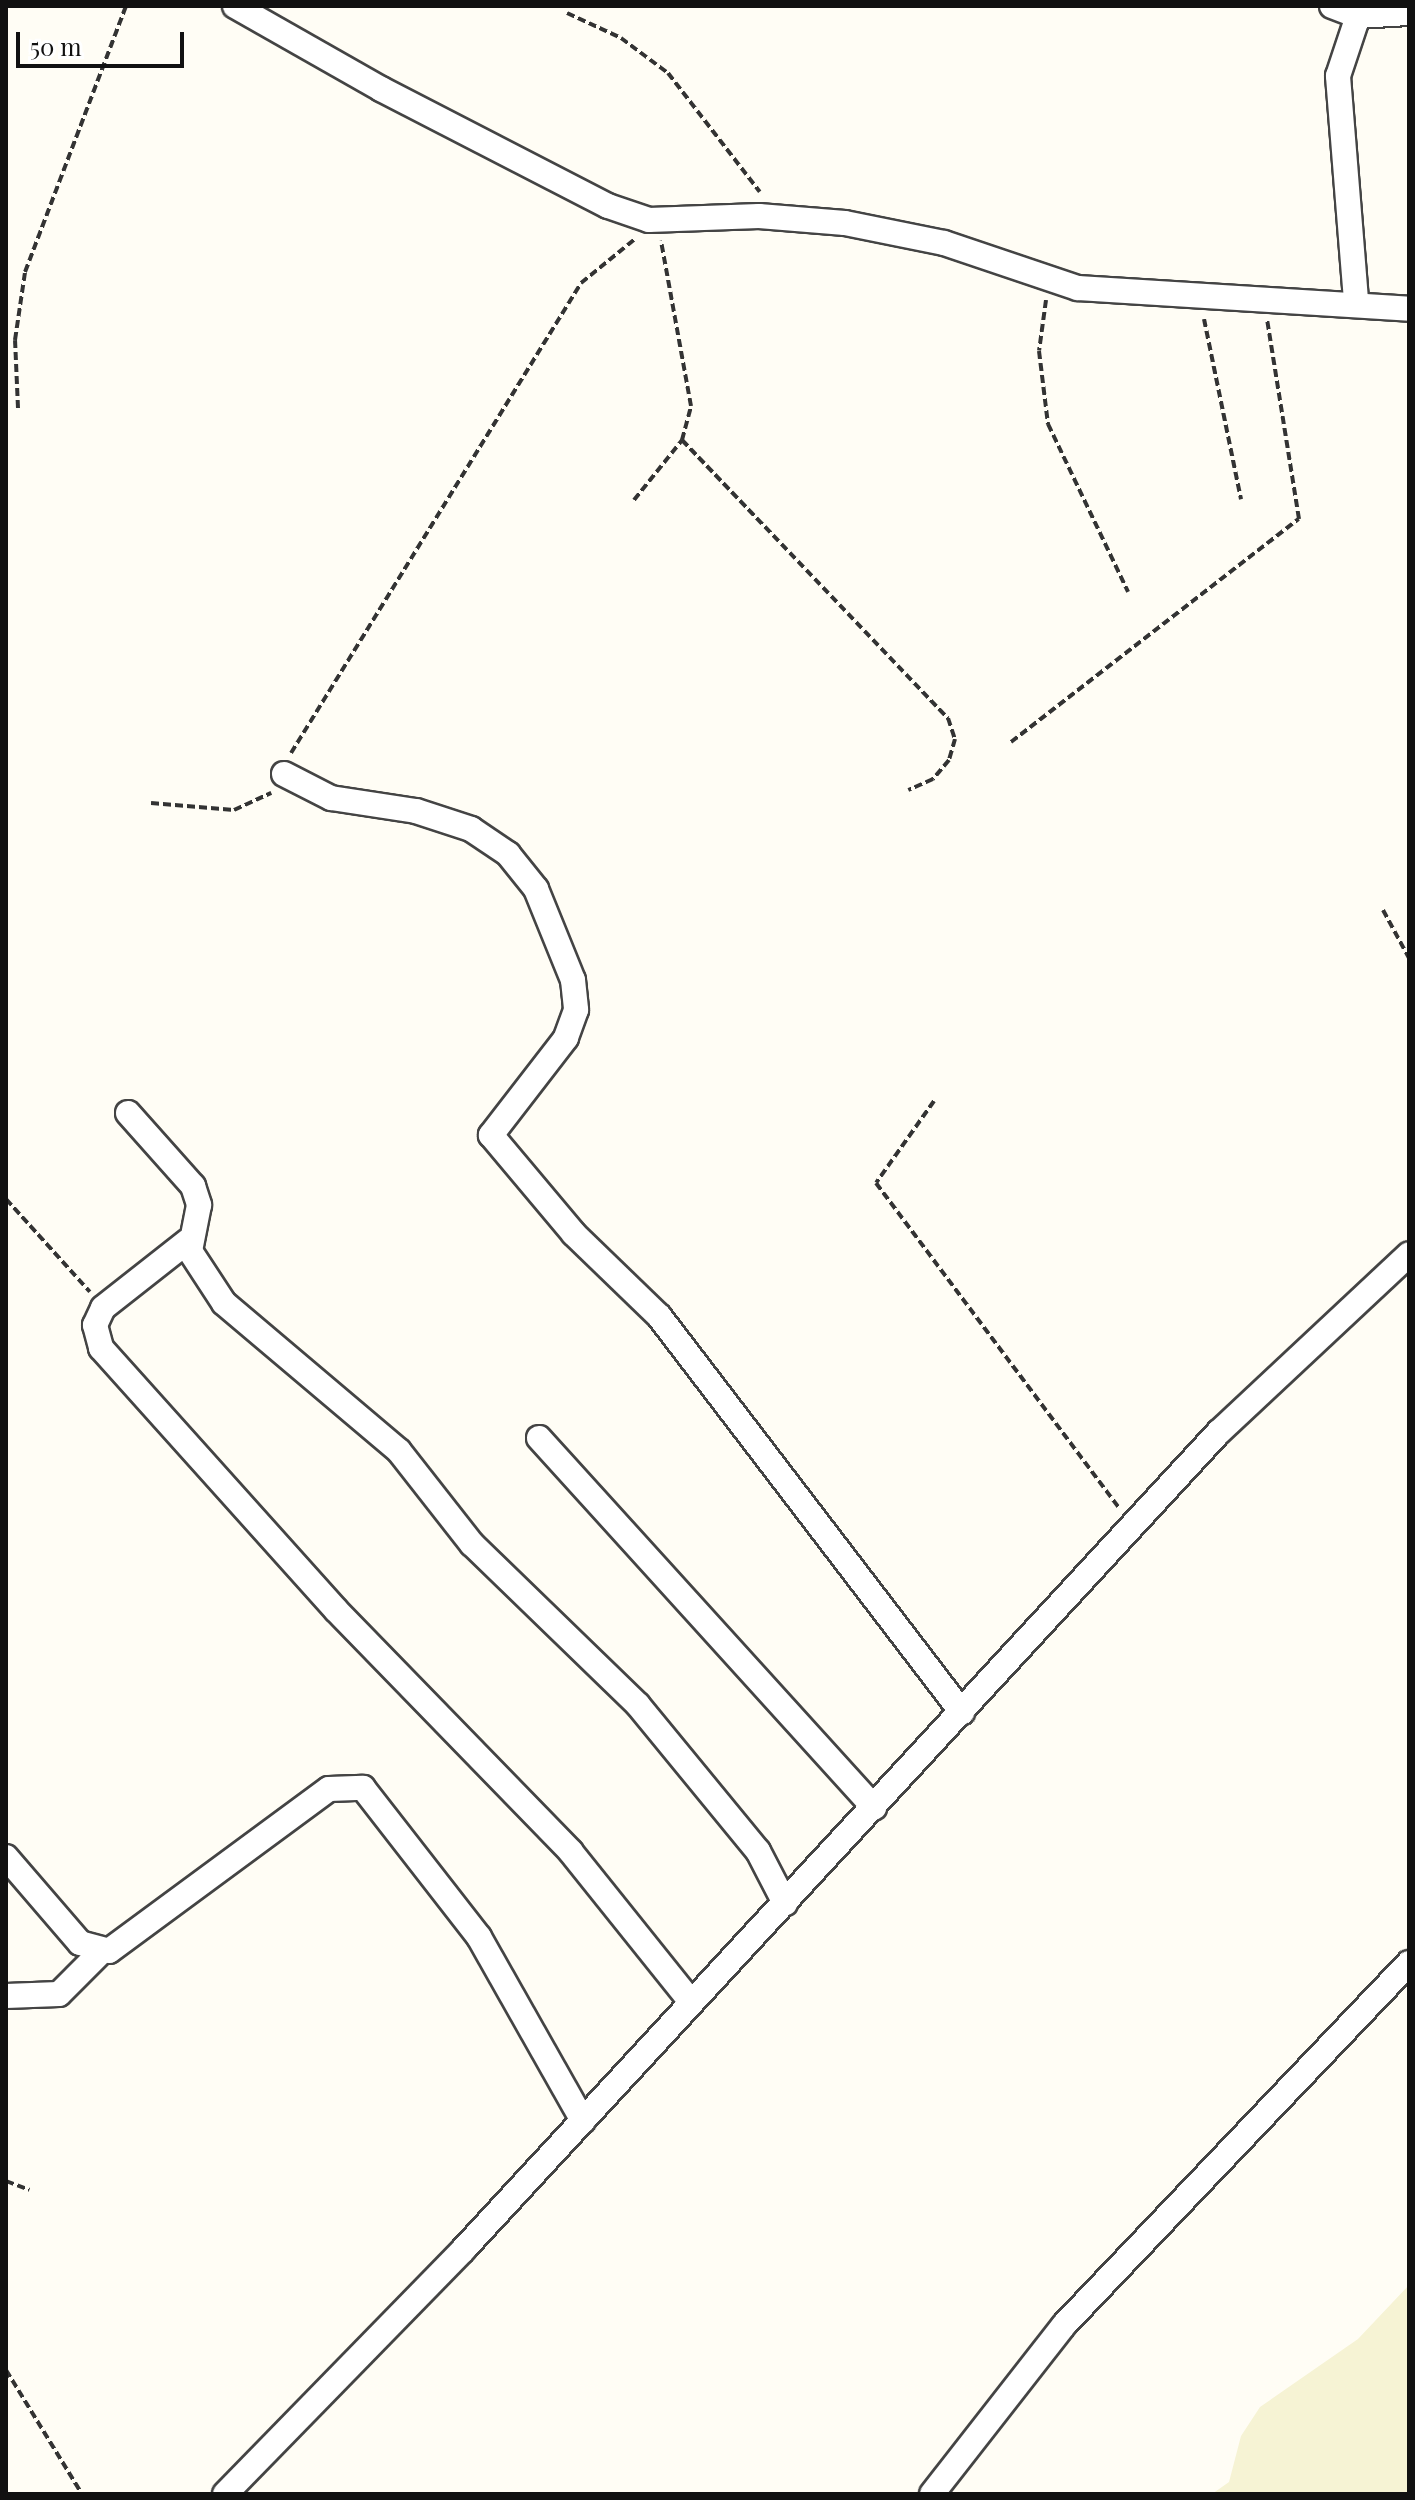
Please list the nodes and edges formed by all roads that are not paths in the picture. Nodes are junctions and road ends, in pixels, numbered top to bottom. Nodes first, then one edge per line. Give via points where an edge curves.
1 (235, 6) edge
2 (1332, 6) edge
3 (1395, 11) edge
4 (1358, 16) junction
5 (1356, 300) junction
6 (1409, 309) edge
7 (284, 774) road end
8 (128, 1113) dead end
9 (188, 1241) junction
10 (1409, 1254) edge
11 (539, 1438) dead end
12 (962, 1712) junction
13 (874, 1808) junction
14 (6, 1857) edge
15 (785, 1903) junction
16 (101, 1952) junction
17 (1409, 1963) edge
18 (6, 1996) edge
19 (691, 2002) junction
20 (583, 2121) junction
21 (225, 2494) edge
22 (932, 2494) edge

1 - 5 street via 594,199 657,221 769,216 910,234 1051,282
2 - 4 street
3 - 4 street
4 - 5 street via 1336,93
5 - 6 street
7 - 12 street via 331,798 416,811 471,829 508,854 536,889 573,980 576,1010 566,1038 491,1135 574,1234 659,1316
8 - 9 street via 193,1186 199,1205
9 - 15 street via 224,1303 399,1451 472,1544 638,1705 758,1851
9 - 19 street via 103,1308 95,1325 101,1348 336,1610 571,1852
10 - 12 street via 1271,1378
11 - 13 street
12 - 13 street
13 - 15 street
14 - 16 street via 58,1922
15 - 19 street
16 - 18 street via 59,1994
16 - 20 street via 119,1948 329,1789 354,1785 370,1794 479,1937
17 - 22 street via 1064,2325
19 - 20 street
20 - 21 street

